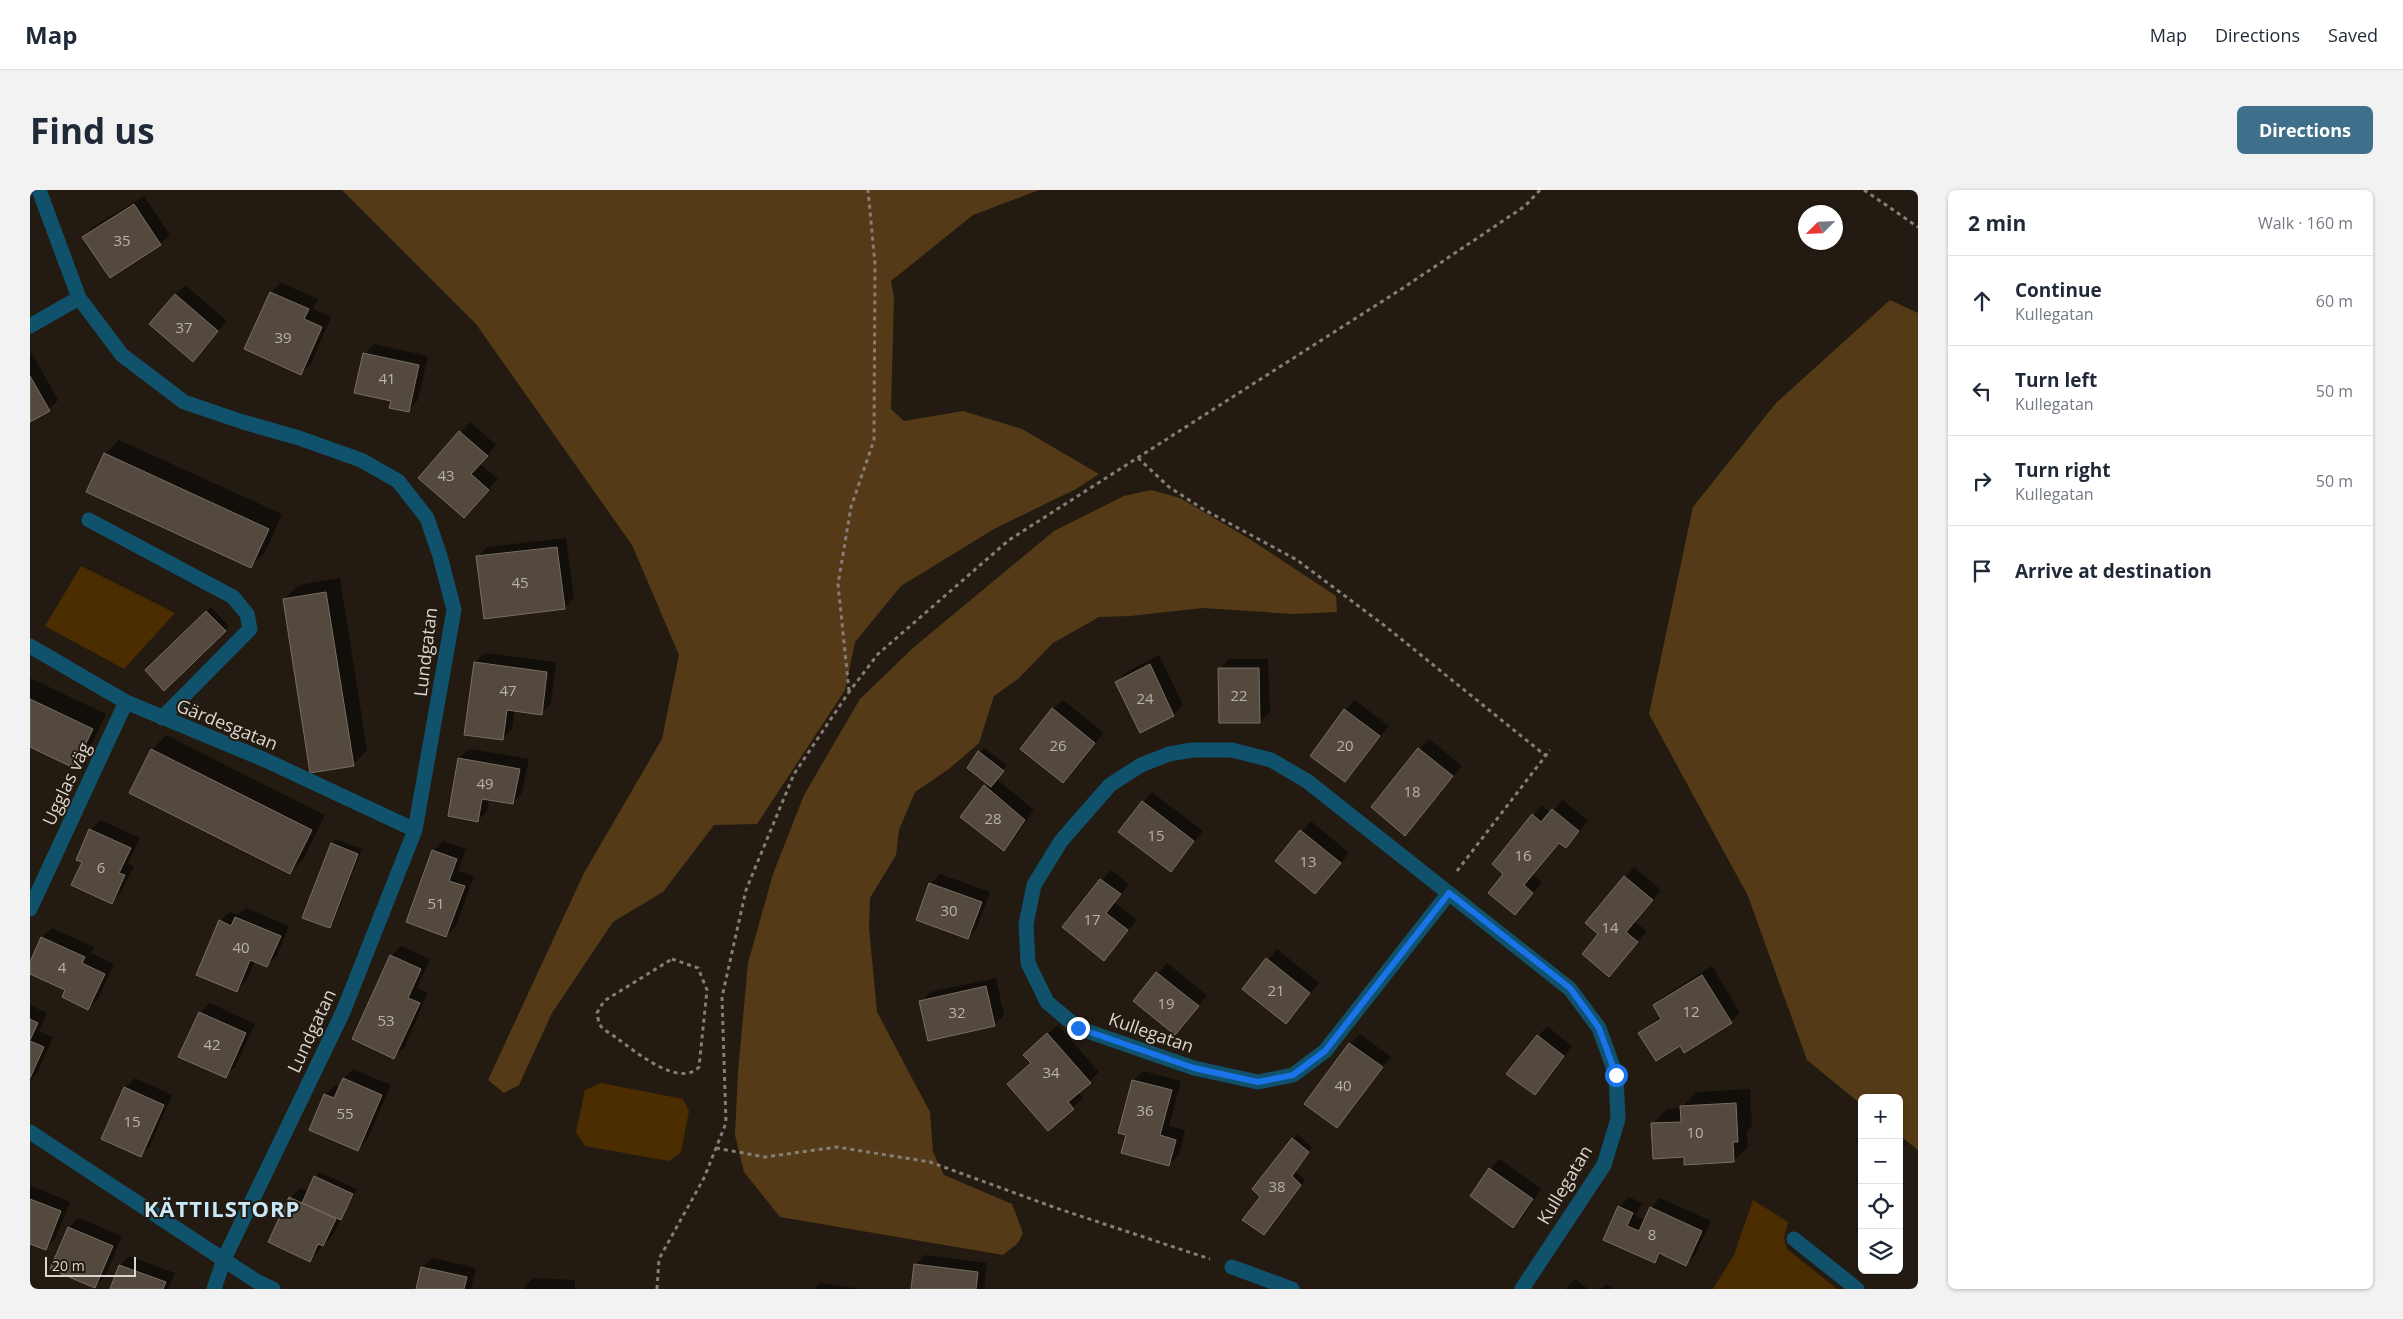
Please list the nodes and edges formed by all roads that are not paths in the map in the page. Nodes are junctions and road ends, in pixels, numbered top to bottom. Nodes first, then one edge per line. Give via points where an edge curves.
1 (39, 190) edge
2 (79, 298) junction
3 (30, 326) edge
4 (89, 520) dead end
5 (30, 646) edge
6 (126, 702) junction
7 (162, 718) junction
8 (414, 830) junction
9 (1446, 891) junction
10 (30, 909) edge
11 (30, 1132) edge
12 (1794, 1239) dead end
13 (224, 1259) junction
14 (1232, 1267) road end
15 (214, 1289) edge
16 (274, 1289) edge
17 (1292, 1289) edge
18 (1522, 1289) edge
19 (1856, 1289) edge

1 - 2 street, Lundgatan
2 - 3 street
2 - 8 street, Lundgatan via 122,355 184,402 361,460 398,481 426,518 454,610
4 - 7 street via 233,597 247,614 250,629
5 - 6 street, Gärdesgatan
6 - 7 street, Gärdesgatan
6 - 10 street, Ugglas väg
7 - 8 street, Gärdesgatan via 263,759
8 - 13 street, Lundgatan via 343,1012
9 - 9 street, Kullegatan via 1307,781 1271,760 1232,750 1192,750 1169,754 1141,765 1110,786 1060,841 1034,885 1026,924 1028,963 1046,1002 1078,1028 1194,1068 1258,1082 1293,1075 1325,1051
9 - 18 street, Kullegatan via 1570,988 1599,1028 1616,1075 1618,1119 1604,1165
11 - 13 street
12 - 19 street
13 - 15 street, Lundgatan
13 - 16 street
14 - 17 street

